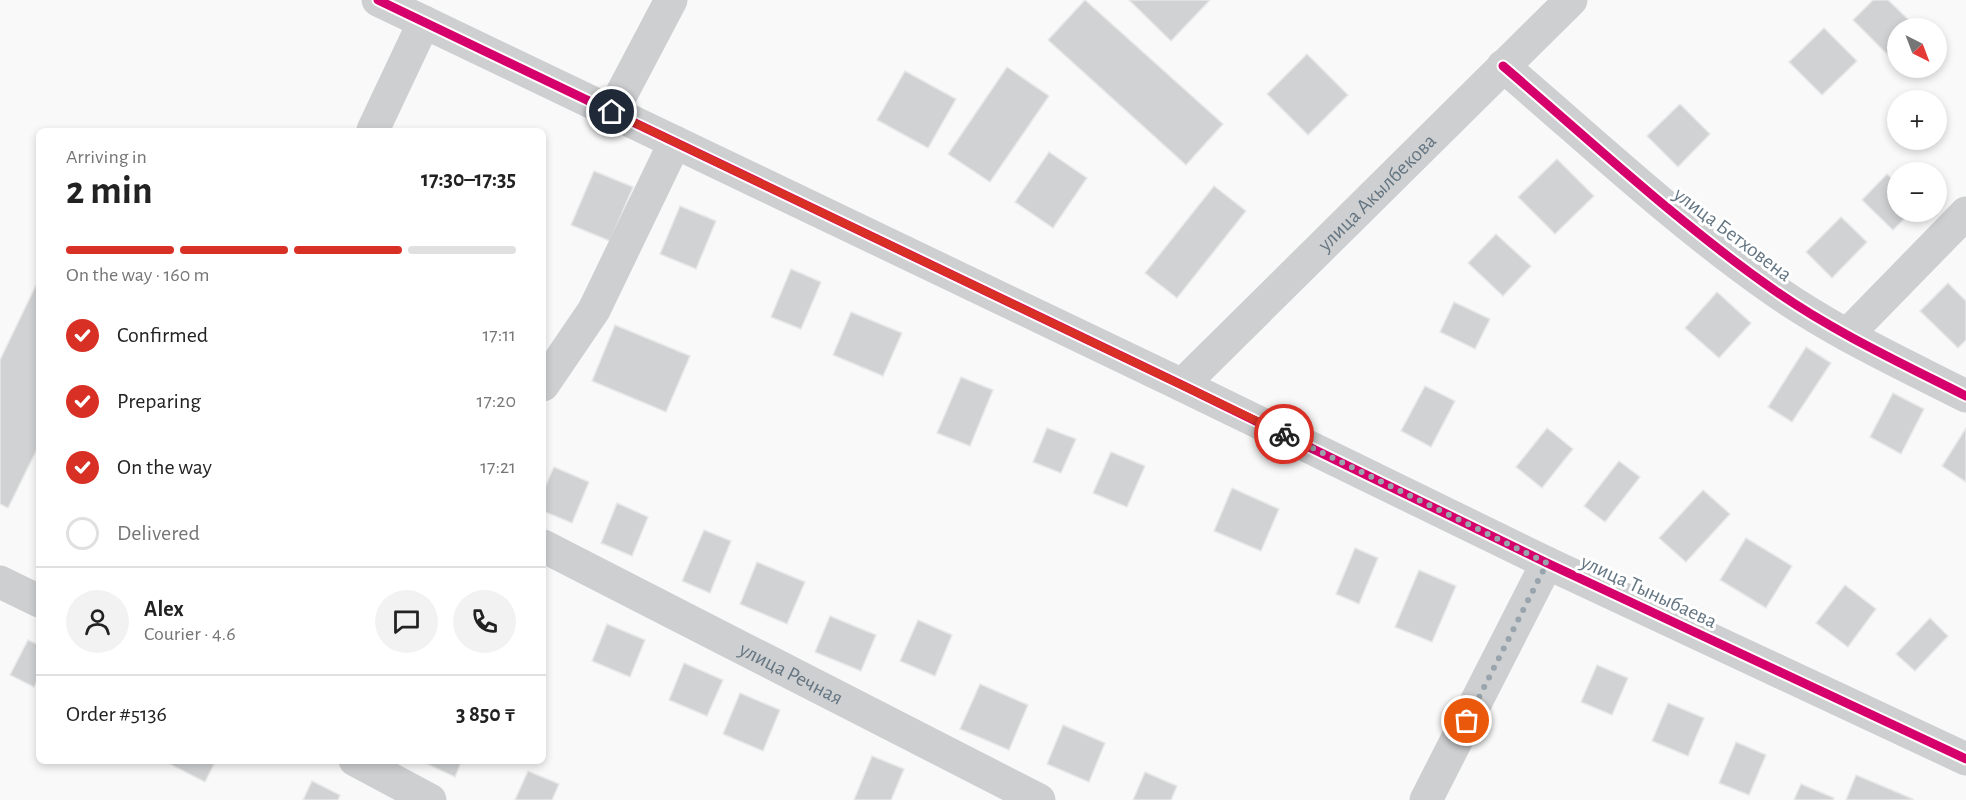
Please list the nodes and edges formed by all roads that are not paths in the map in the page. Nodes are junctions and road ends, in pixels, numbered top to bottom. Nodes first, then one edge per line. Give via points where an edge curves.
1 (378, 0) edge
2 (670, 0) edge
3 (1571, 0) edge
4 (424, 22) junction
5 (1503, 66) junction
6 (612, 112) junction
7 (374, 128) edge
8 (675, 142) junction
9 (1966, 213) edge
10 (1847, 335) junction
11 (546, 381) edge
12 (1182, 385) junction
13 (1966, 396) edge
14 (546, 548) edge
15 (1547, 563) junction
16 (0, 582) edge
17 (36, 600) edge
18 (1966, 759) edge
19 (362, 764) edge
20 (430, 800) edge
21 (1039, 800) edge
22 (1426, 800) edge

1 - 4 street, улица Тыныбаева
2 - 6 street
3 - 5 street, улица Акылбекова
4 - 6 street, улица Тыныбаева
4 - 7 street
5 - 10 street, улица Бетховена via 1700,236 1776,291
5 - 12 street, улица Акылбекова
6 - 8 street, улица Тыныбаева
8 - 11 street via 594,310
8 - 12 street, улица Тыныбаева
9 - 10 street
10 - 13 street, улица Бетховена
12 - 15 street, улица Тыныбаева
14 - 21 street, улица Речная
15 - 18 street, улица Тыныбаева
15 - 22 street
16 - 17 street
19 - 20 street

